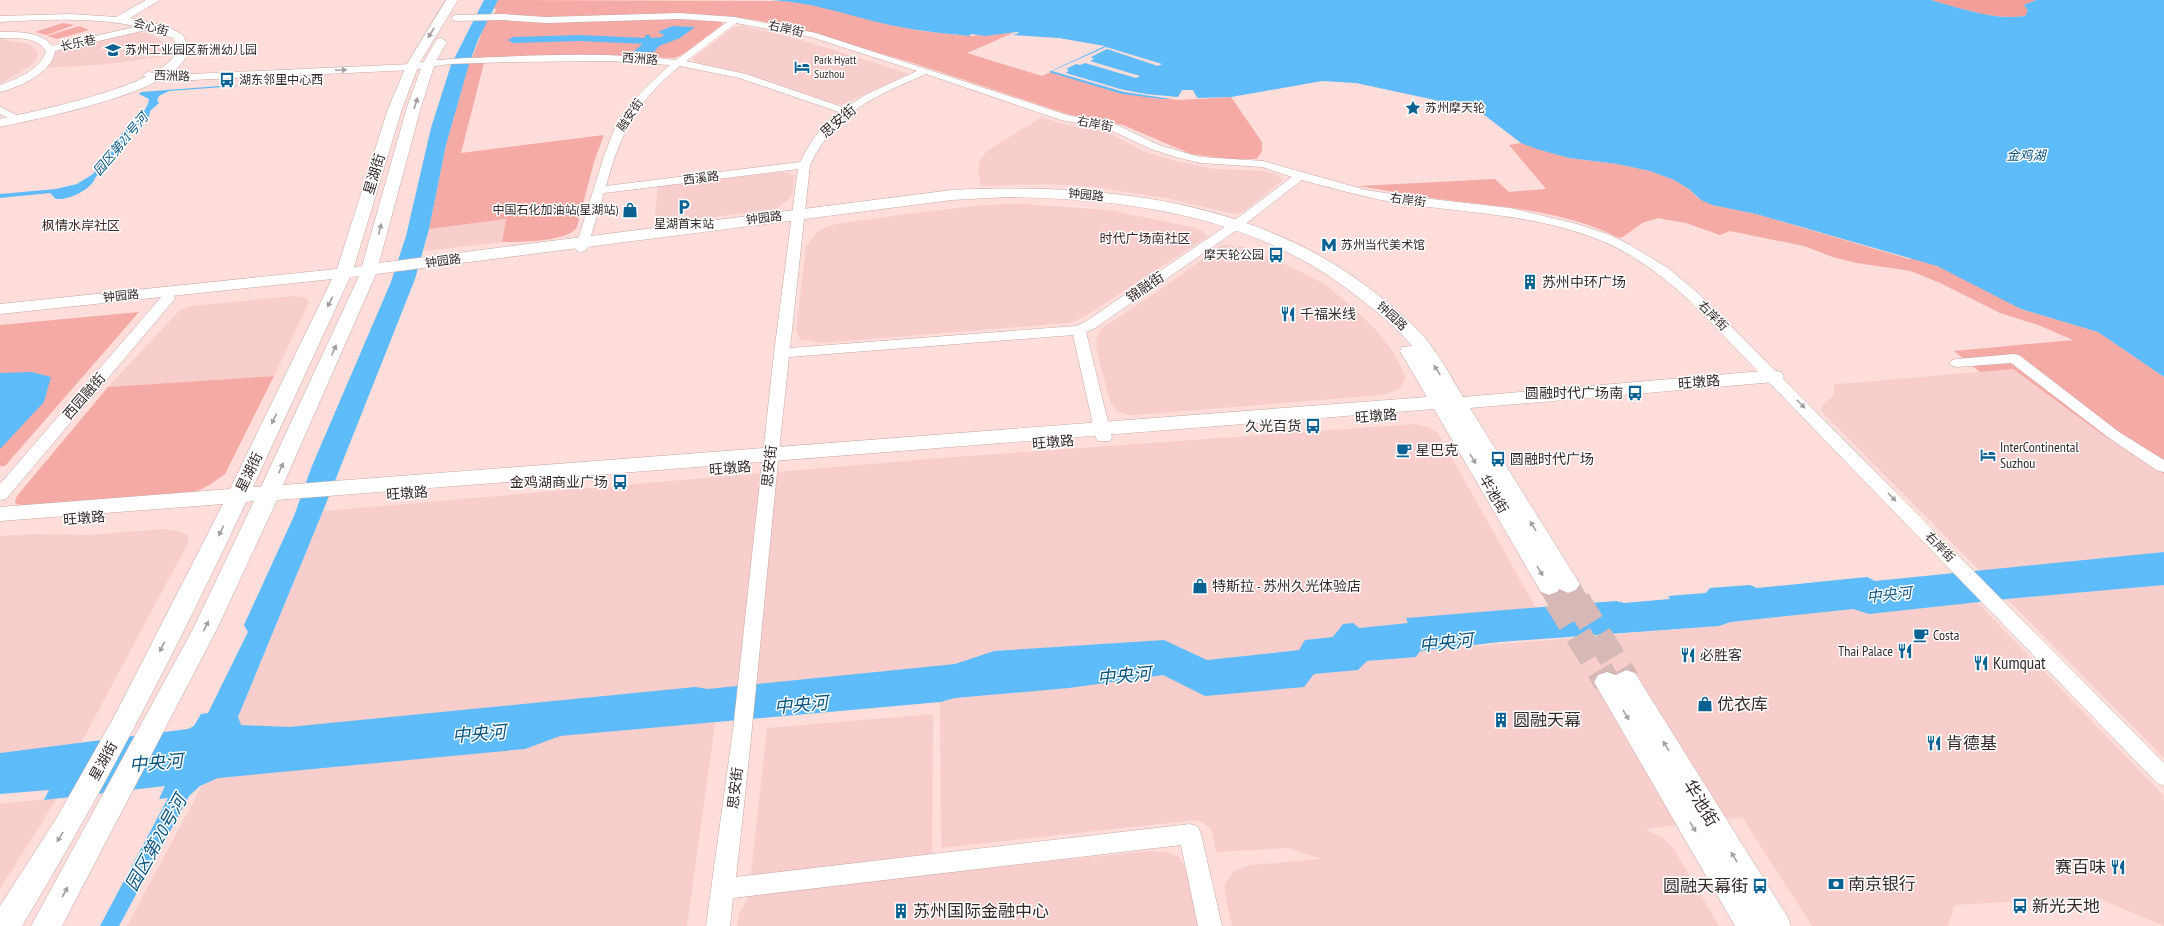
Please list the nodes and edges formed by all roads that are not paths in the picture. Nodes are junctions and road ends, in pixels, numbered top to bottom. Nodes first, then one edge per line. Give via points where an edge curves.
1 (144, 0) edge
2 (154, 0) edge
3 (452, 0) edge
4 (465, 0) edge
5 (461, 18) junction
6 (0, 20) edge
7 (735, 20) junction
8 (115, 21) junction
9 (148, 27) junction
10 (0, 35) edge
11 (50, 49) junction
12 (419, 63) junction
13 (678, 63) junction
14 (292, 64) junction
15 (926, 71) junction
16 (283, 73) junction
17 (156, 75) junction
18 (0, 89) edge
19 (0, 110) edge
20 (844, 111) junction
21 (16, 118) junction
22 (0, 119) edge
23 (0, 123) edge
24 (804, 165) junction
25 (1300, 176) junction
26 (599, 190) junction
27 (798, 217) junction
28 (1232, 227) junction
29 (582, 245) junction
30 (368, 274) junction
31 (342, 277) junction
32 (168, 298) junction
33 (0, 308) edge
34 (0, 315) edge
35 (1079, 330) junction
36 (781, 353) junction
37 (1957, 363) dead end
38 (1774, 376) junction
39 (1446, 405) junction
40 (1103, 434) junction
41 (770, 460) junction
42 (2164, 467) edge
43 (0, 495) edge
44 (267, 499) junction
45 (235, 501) junction
46 (0, 514) edge
47 (0, 525) edge
48 (1559, 585) tunnel mouth
49 (2164, 776) edge
50 (722, 889) junction
51 (5, 926) edge
52 (46, 926) edge
53 (718, 926) edge
54 (1210, 926) edge
55 (1752, 926) edge
56 (1776, 926) edge

1 - 8 main road
2 - 8 main road
3 -> 12 main road, 星湖街
4 - 5 main road, 星湖街
5 - 7 street, 右岸街 via 546,20 679,16
5 - 12 main road, 星湖街
6 - 8 main road, 会心街
7 - 13 street, 融安街
7 - 15 street, 右岸街 via 796,31
8 - 9 main road, 会心街
9 - 11 street, 长乐巷
9 - 17 main road, 会心街 via 172,42 174,48 168,62
10 - 11 street via 35,39 45,43
11 - 18 street via 50,57 42,66
12 - 13 street, 西洲路 via 607,57
12 - 14 street, 西洲路
16 -> 12 street, 西洲路
30 -> 12 main road, 星湖街 via 401,152
12 - 31 main road, 星湖街 via 395,109
13 - 20 street, 西洲路 via 737,76
13 - 26 street, 融安街 via 644,95 624,122 607,159
14 - 16 street
14 - 17 street, 西洲路 via 183,69
15 - 20 street, 思安街 via 880,91
15 - 25 street, 右岸街 via 1065,118 1115,127 1155,147 1176,154 1201,160 1263,164
16 - 17 street, 西洲路 via 171,78
17 - 21 main road, 会心街 via 107,96
19 - 21 street
20 - 24 street, 思安街 via 816,140
21 - 22 main road, 会心街
21 - 23 main road, 会心街
24 - 26 street, 西溪路
24 - 27 street, 思安街
25 - 28 street, 锦融街
25 - 38 street, 右岸街 via 1366,193 1531,216 1606,238 1649,261 1694,297
26 - 29 street, 融安街
27 - 28 main road, 钟园路 via 954,200 1030,197 1121,204
27 - 29 main road, 钟园路
27 - 36 street, 思安街
28 - 35 street, 锦融街
28 - 39 main road, 钟园路 via 1296,258 1338,283 1360,300 1400,339
29 - 30 main road, 钟园路
30 - 31 main road, 钟园路
44 -> 30 main road, 星湖街
31 - 32 main road, 钟园路
31 - 33 main road, 钟园路
31 -> 45 main road, 星湖街
32 - 34 main road, 钟园路
32 - 43 street, 西园融街
35 - 36 street
35 - 40 street
36 - 41 street, 思安街
37 - 42 street via 2014,358 2114,435
38 - 39 main road, 旺墩路
38 -> 49 street, 右岸街
39 - 40 main road, 旺墩路
39 - 48 main road, 华池街
40 - 41 main road, 旺墩路
41 - 44 main road, 旺墩路
41 - 50 street, 思安街 via 743,730
44 - 45 main road, 旺墩路
52 -> 44 main road, 星湖街 via 205,629
45 - 46 main road, 旺墩路
45 - 47 main road, 旺墩路
45 -> 51 main road, 星湖街 via 124,725 80,804
50 - 53 street, 思安街
50 - 54 street via 1190,834
56 -> 55 main road, 华池街 via 1616,681

